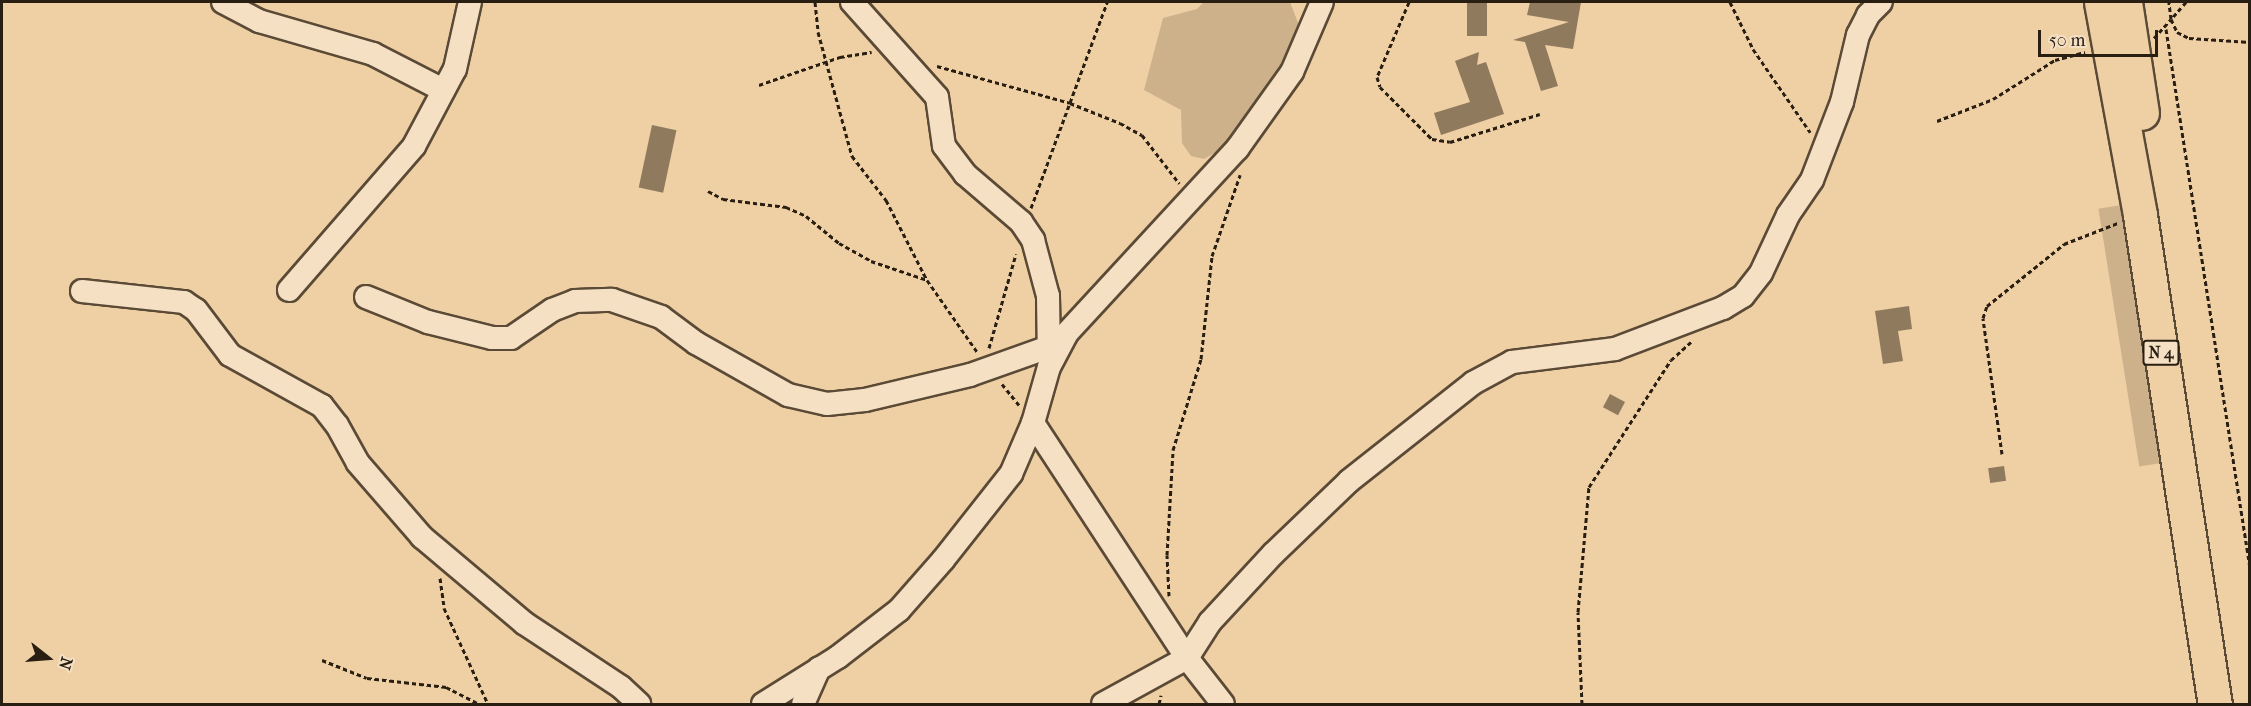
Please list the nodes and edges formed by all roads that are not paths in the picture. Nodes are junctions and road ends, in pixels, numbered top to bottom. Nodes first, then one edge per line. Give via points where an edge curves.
1 (223, 2) edge
2 (470, 2) edge
3 (852, 2) edge
4 (1322, 2) edge
5 (1881, 2) edge
6 (2101, 2) edge
7 (2125, 2) edge
8 (2120, 48) junction
9 (443, 90) junction
10 (289, 290) dead end
11 (82, 291) dead end
12 (366, 297) dead end
13 (1049, 357) junction
14 (1033, 423) junction
15 (1188, 658) junction
16 (819, 668) junction
17 (639, 705) edge
18 (763, 705) edge
19 (803, 705) edge
20 (1103, 705) edge
21 (1223, 705) edge
22 (2215, 705) edge
23 (2233, 705) edge

1 - 9 street via 259,21 374,54
2 - 9 street via 455,69
3 - 13 street via 937,97 944,146 965,174 1024,227 1033,240 1048,296
4 - 13 street via 1292,72 1237,149
5 - 15 street via 1868,15 1858,35 1842,102 1812,180 1788,215 1761,273 1743,296 1723,308 1615,349 1512,362 1473,383 1349,481 1306,521 1210,622
6 - 8 highway, N 4
7 - 8 highway, N 4
8 - 22 highway, N 4 via 2140,215
8 - 23 highway, N 4
9 - 10 street via 414,146
11 - 17 street via 184,302 196,310 230,355 322,406 379,491 441,552 524,623 621,687
12 - 13 street via 428,322 492,338 511,338 552,310 575,302 612,300 661,317 696,343 788,395 827,404 865,400
13 - 14 street
14 - 15 street
14 - 16 street via 1011,474 924,582 899,610
15 - 20 street
15 - 21 street
16 - 18 street
16 - 19 street

